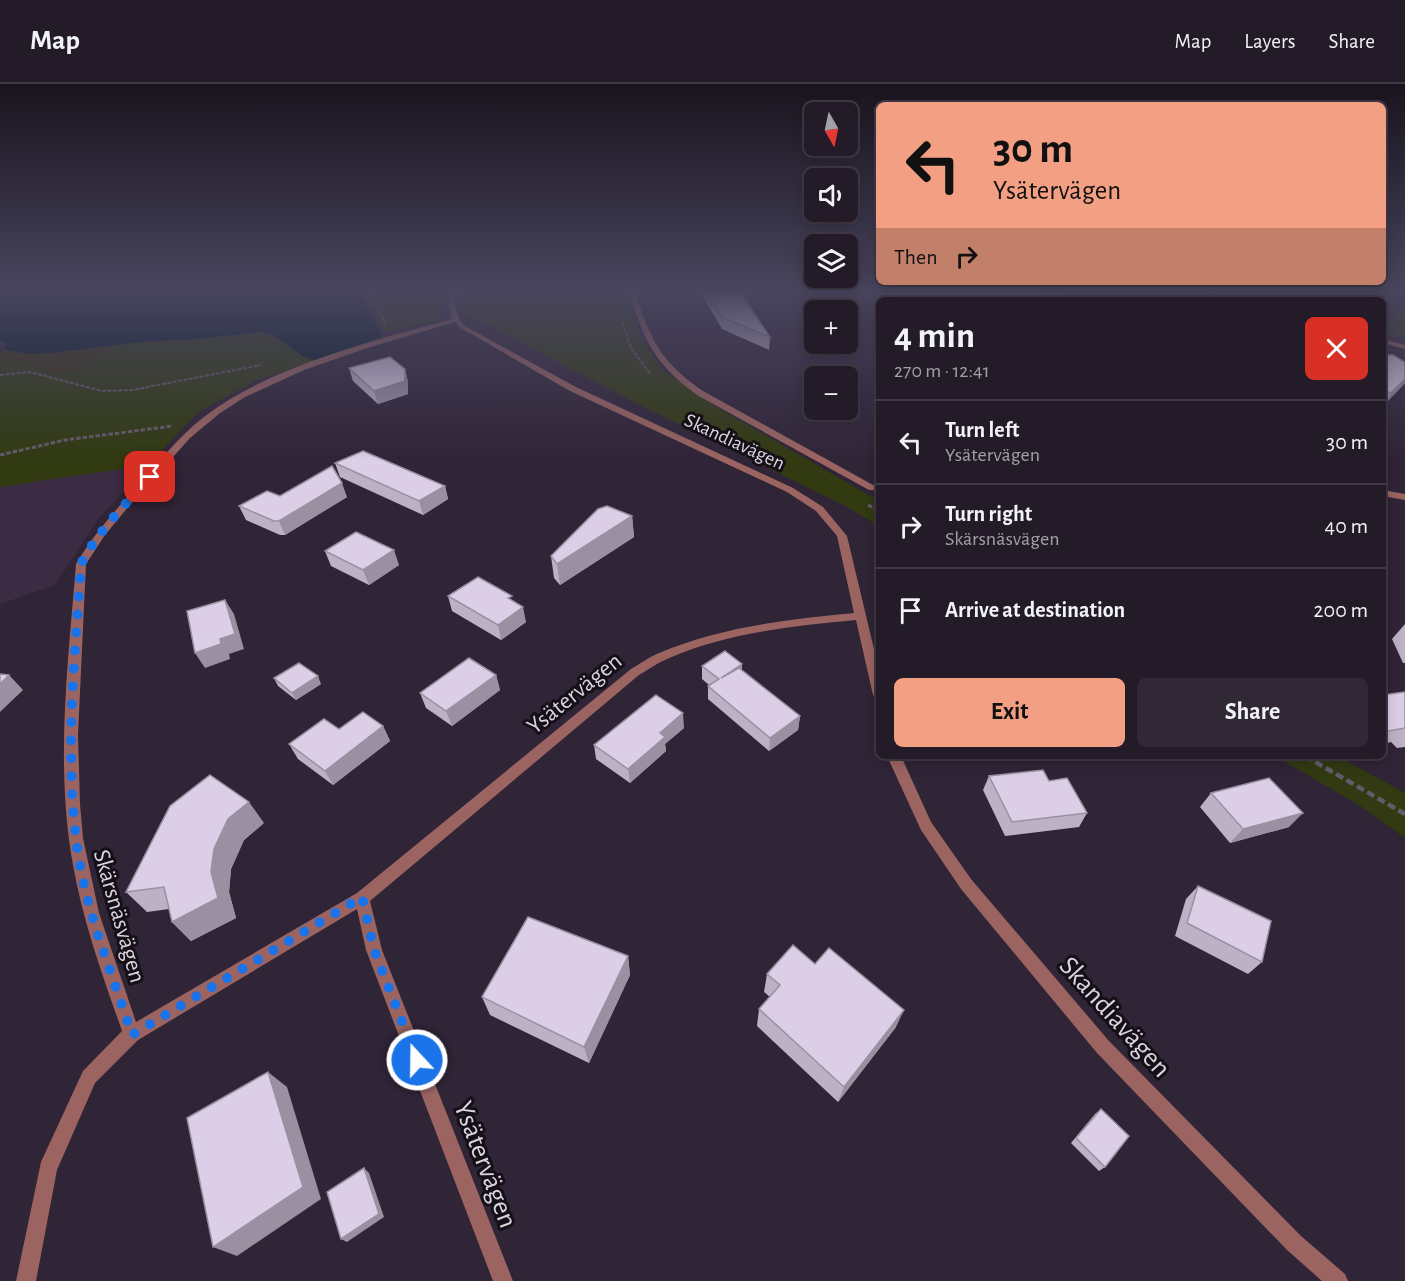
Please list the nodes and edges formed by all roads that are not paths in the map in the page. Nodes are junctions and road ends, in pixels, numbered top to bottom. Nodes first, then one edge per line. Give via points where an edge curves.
1 (366, 348) edge
2 (500, 348) edge
3 (652, 348) edge
4 (876, 487) edge
5 (1386, 494) edge
6 (1405, 497) edge
7 (859, 616) junction
8 (876, 683) edge
9 (895, 759) edge
10 (362, 897) junction
11 (132, 1035) junction
12 (26, 1281) edge
13 (503, 1281) edge
14 (1338, 1281) edge

1 - 11 street, Skärsnäsvägen via 251,390 215,412 113,518 81,564 71,717 76,838 92,914
2 - 7 street, Skandiavägen via 573,389 817,505 842,536
3 - 4 street via 674,376 700,393
5 - 6 street
7 - 8 street, Skandiavägen
7 - 10 street, Ysätervägen via 722,638 666,654 635,672
9 - 14 street, Skandiavägen via 926,826 966,884 1103,1047 1294,1243
10 - 11 street, Ysätervägen
10 - 13 street, Ysätervägen via 374,950
11 - 12 street via 90,1077 48,1169

